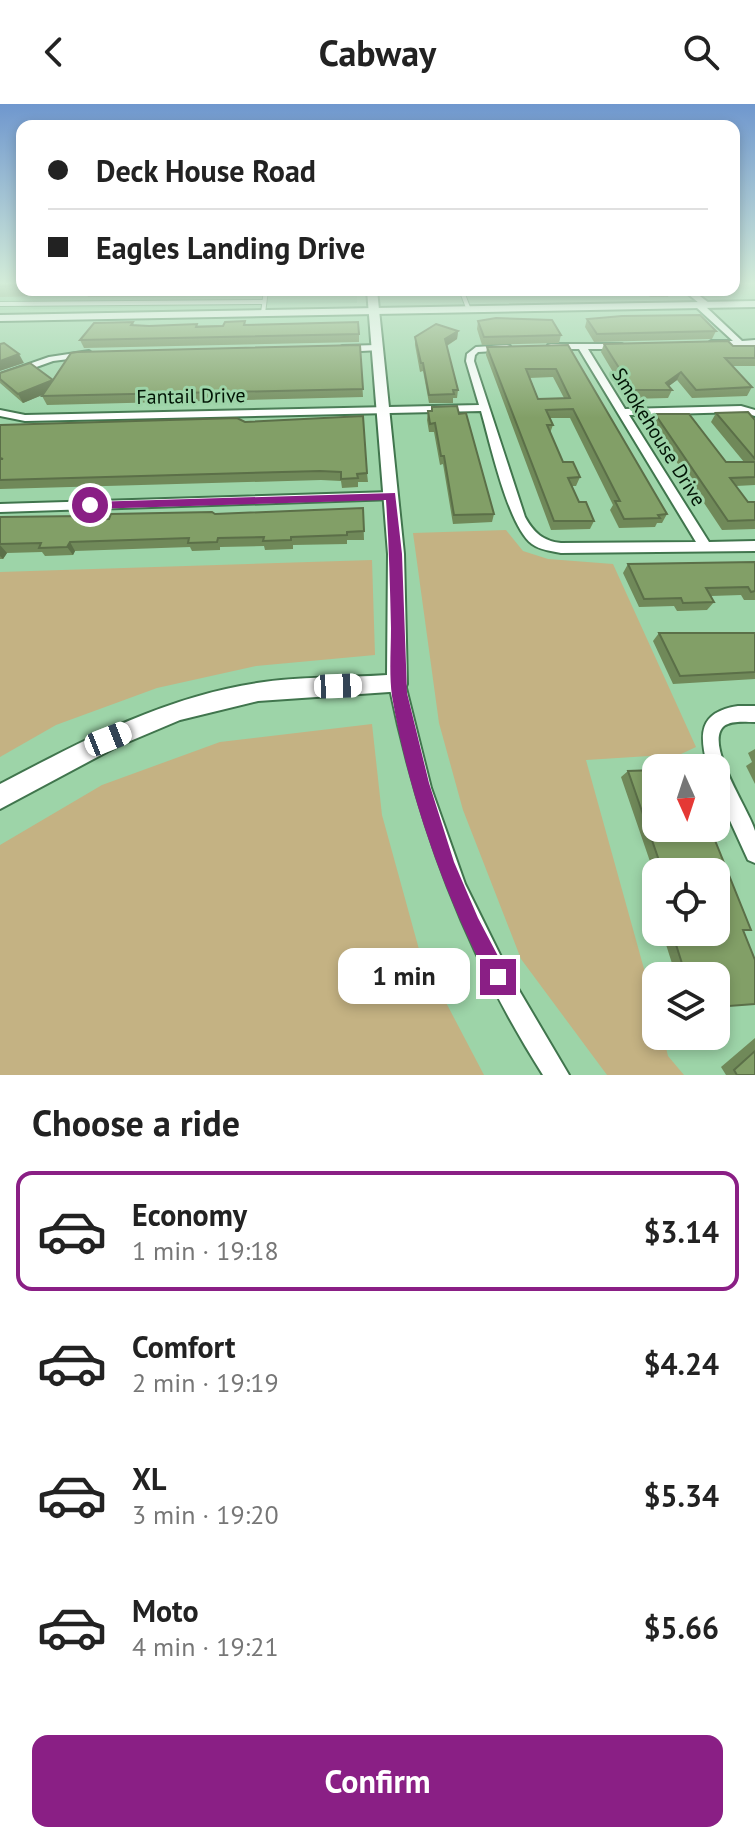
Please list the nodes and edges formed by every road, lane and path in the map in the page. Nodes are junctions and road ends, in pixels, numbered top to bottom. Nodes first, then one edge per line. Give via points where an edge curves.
1 (375, 327) edge
2 (723, 327) edge
3 (755, 343) edge
4 (696, 344) edge
5 (741, 344) junction
6 (624, 346) edge
7 (582, 347) junction
8 (377, 348) junction
9 (522, 348) edge
10 (537, 348) edge
11 (331, 349) edge
12 (100, 353) edge
13 (0, 377) edge
14 (485, 408) junction
15 (383, 410) junction
16 (622, 412) junction
17 (0, 413) edge
18 (755, 413) edge
19 (391, 496) junction
20 (0, 508) edge
21 (755, 546) edge
22 (706, 547) junction
23 (397, 684) junction
24 (755, 714) edge
25 (0, 797) edge
26 (755, 853) edge
27 (557, 1075) edge

1 - 8 street
2 - 5 street
3 - 5 street
4 - 5 street
6 - 7 street
7 - 10 street
7 - 16 street, Smokehouse Drive
8 - 11 street
8 - 15 street
9 - 14 street via 471,354
12 - 13 street via 52,359
14 - 15 street, Fantail Drive
14 - 22 street via 519,517 528,536 542,546
15 - 17 street, Fantail Drive via 25,418
15 - 19 street
16 - 18 street
16 - 22 street, Smokehouse Drive
19 - 20 street
19 - 23 street
21 - 22 street
23 - 25 street via 258,692 179,710 108,739
23 - 27 street via 445,862 518,1016
24 - 26 street via 723,718 712,726 708,739

